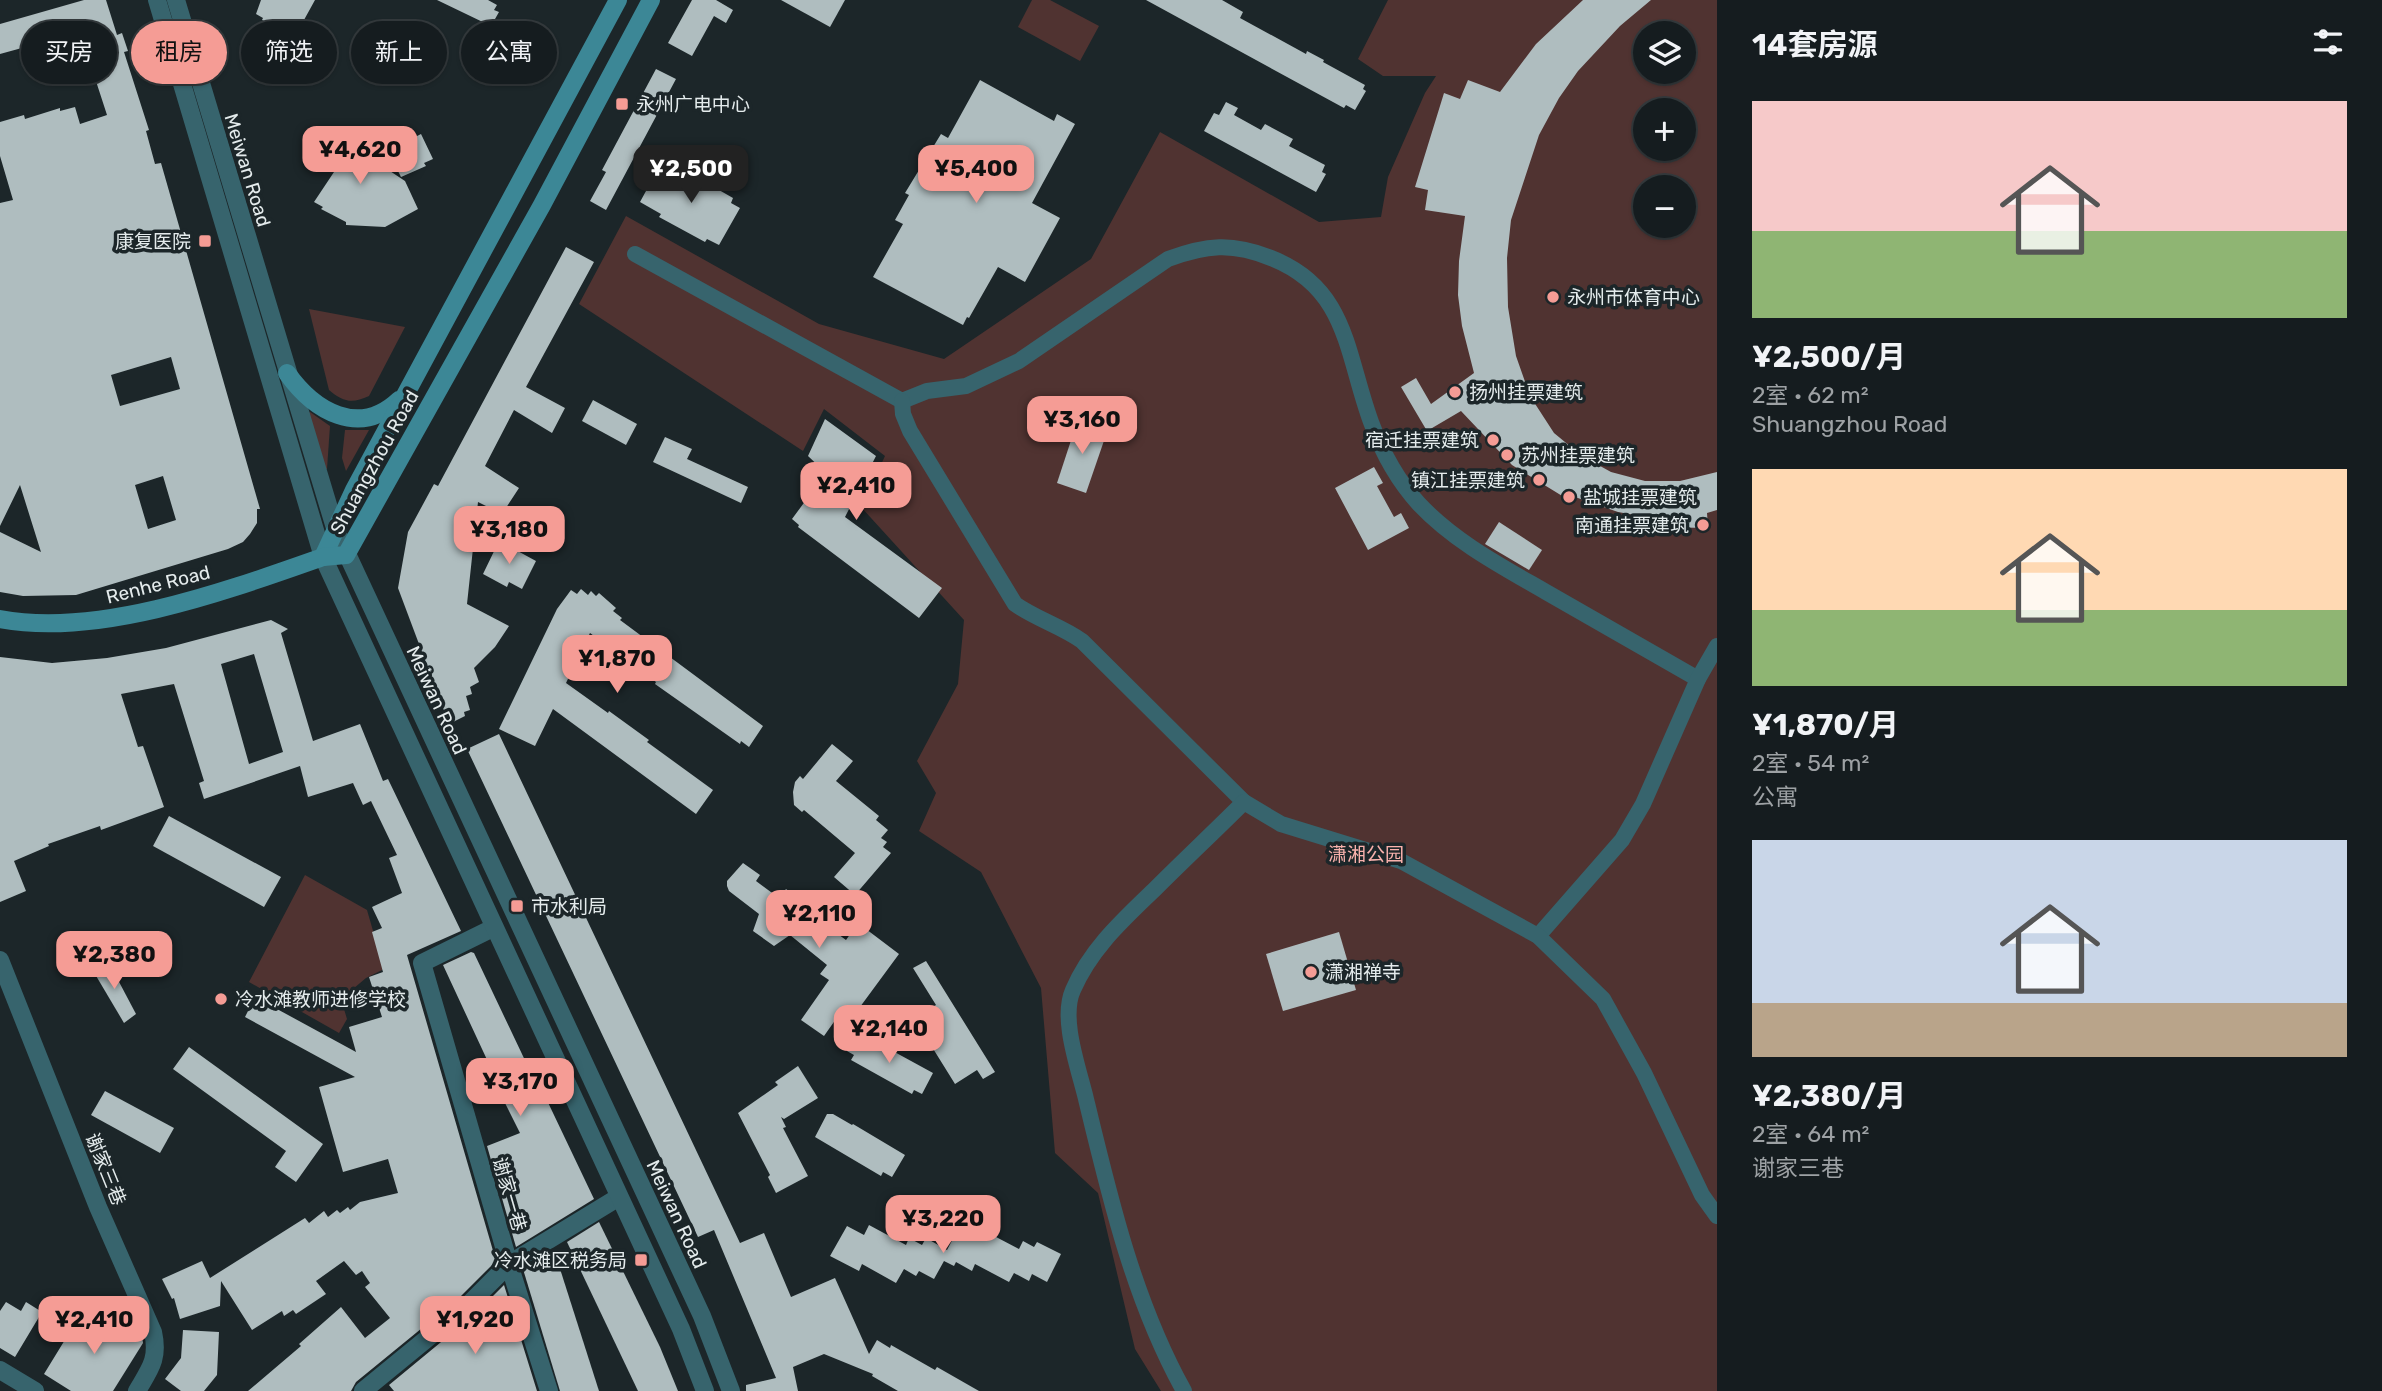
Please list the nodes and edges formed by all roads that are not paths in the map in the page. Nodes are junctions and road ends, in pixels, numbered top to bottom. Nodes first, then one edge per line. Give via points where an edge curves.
1 (158, 0) edge
2 (176, 0) edge
3 (618, 0) edge
4 (651, 0) edge
5 (635, 254) dead end
6 (446, 320) junction
7 (470, 333) junction
8 (286, 373) junction
9 (407, 393) junction
10 (902, 401) junction
11 (335, 528) junction
12 (346, 555) junction
13 (323, 557) junction
14 (0, 619) edge
15 (1717, 646) edge
16 (1698, 679) junction
17 (1244, 802) junction
18 (493, 928) junction
19 (1538, 936) junction
20 (0, 960) edge
21 (619, 1197) junction
22 (1717, 1216) edge
23 (509, 1264) junction
24 (0, 1370) edge
25 (35, 1391) edge
26 (137, 1391) edge
27 (363, 1391) edge
28 (549, 1391) edge
29 (705, 1391) edge
30 (731, 1391) edge
31 (1184, 1391) edge

1 - 13 street, Meiwan Road
2 - 8 street, Meiwan Road
3 - 6 main road, Shuangzhou Road
4 - 7 main road, Shuangzhou Road
5 - 10 street
6 - 7 main road
6 - 9 main road, Shuangzhou Road
7 - 12 main road, Shuangzhou Road
8 - 9 main road via 307,397 341,417 380,414
8 - 11 street, Meiwan Road
9 - 11 main road, Shuangzhou Road
10 - 16 street via 927,391 966,386 1019,361 1168,259 1223,246 1256,252 1290,265 1316,286 1336,312 1383,453 1419,504 1474,550
10 - 17 street via 910,431 1015,604 1082,641
11 - 12 street, Meiwan Road
11 - 13 main road, Shuangzhou Road
12 - 13 main road, Shuangzhou Road
12 - 30 street, Meiwan Road via 702,1316
13 - 14 main road, Renhe Road via 122,616 52,625
13 - 18 street, Meiwan Road
15 - 16 street
16 - 19 street via 1622,841
17 - 19 street via 1281,824 1401,861
17 - 31 street via 1103,940 1072,992 1068,1012 1119,1229 1150,1321
18 - 21 street, Meiwan Road
18 - 23 street, 谢家一巷 via 422,964
19 - 22 street via 1603,999 1702,1195
20 - 26 street, 谢家三巷 via 153,1332 154,1361
21 - 23 street
21 - 29 street, Meiwan Road
23 - 27 street via 468,1305
23 - 28 street, 谢家一巷
24 - 25 street

